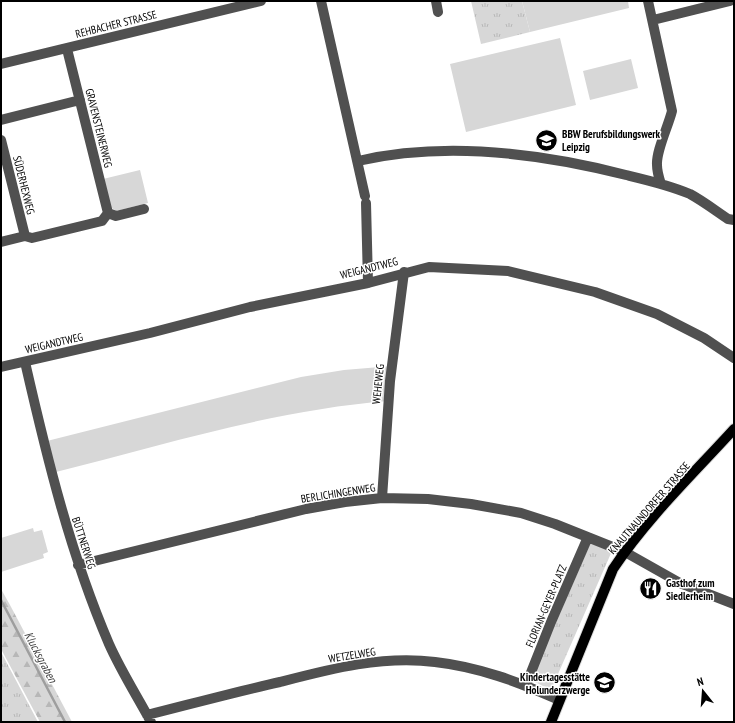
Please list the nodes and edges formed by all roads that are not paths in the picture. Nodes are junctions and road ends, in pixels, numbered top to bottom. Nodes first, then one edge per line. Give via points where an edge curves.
1 (261, 1) edge
2 (321, 1) edge
3 (436, 1) edge
4 (648, 1) edge
5 (730, 1) edge
6 (438, 12) dead end
7 (653, 20) junction
8 (67, 49) junction
9 (1, 64) edge
10 (80, 100) junction
11 (1, 120) edge
12 (1, 140) edge
13 (358, 161) junction
14 (661, 184) junction
15 (144, 209) dead end
16 (108, 213) junction
17 (734, 220) edge
18 (25, 236) junction
19 (1, 242) edge
20 (404, 272) junction
21 (368, 283) junction
22 (734, 358) edge
23 (25, 362) junction
24 (1, 367) edge
25 (734, 429) edge
26 (382, 498) junction
27 (588, 537) junction
28 (625, 552) junction
29 (78, 565) junction
30 (734, 604) edge
31 (526, 685) junction
32 (559, 700) junction
33 (149, 719) edge
34 (554, 721) edge

1 - 8 street, REHBACHER STRASSE
2 - 13 street
3 - 6 street
4 - 7 street
5 - 7 street
7 - 14 street via 672,111 658,151 656,165
8 - 9 street, REHBACHER STRASSE
8 - 10 street, GRAVENSTEINERWEG
10 - 11 street
10 - 16 street, GRAVENSTEINERWEG
12 - 18 street, SÜDERHEXWEG
13 - 14 street via 422,152 523,155 582,164
13 - 21 street via 365,200
14 - 17 street via 690,195 728,219
15 - 16 street via 116,216
16 - 18 street via 102,221 32,238
18 - 19 street
20 - 21 street, WEIGANDTWEG
20 - 22 street, WEIGANDTWEG via 429,267 508,271 595,292 657,314 704,338
20 - 26 street, WEHEWEG via 390,382
21 - 23 street, WEIGANDTWEG via 250,307
23 - 24 street, WEIGANDTWEG
23 - 29 street, BÜTTNERWEG via 57,496
25 - 28 main road, KNAUTNAUNDORFER STRASSE
26 - 27 street, BERLICHINGENWEG via 457,502 521,513
26 - 29 street, BERLICHINGENWEG via 306,509
27 - 28 street, BERLICHINGENWEG
27 - 31 street, FLORIAN-GEYER-PLATZ
28 - 30 street, BERLICHINGENWEG via 680,583
28 - 32 main road, KNAUTNAUNDORFER STRASSE via 613,569
29 - 33 street, BÜTTNERWEG via 110,645
31 - 32 street, WETZELWEG
31 - 33 street, WETZELWEG via 470,667 434,661 405,660 362,664 320,672
32 - 34 main road, KNAUTNAUNDORFER STRASSE

